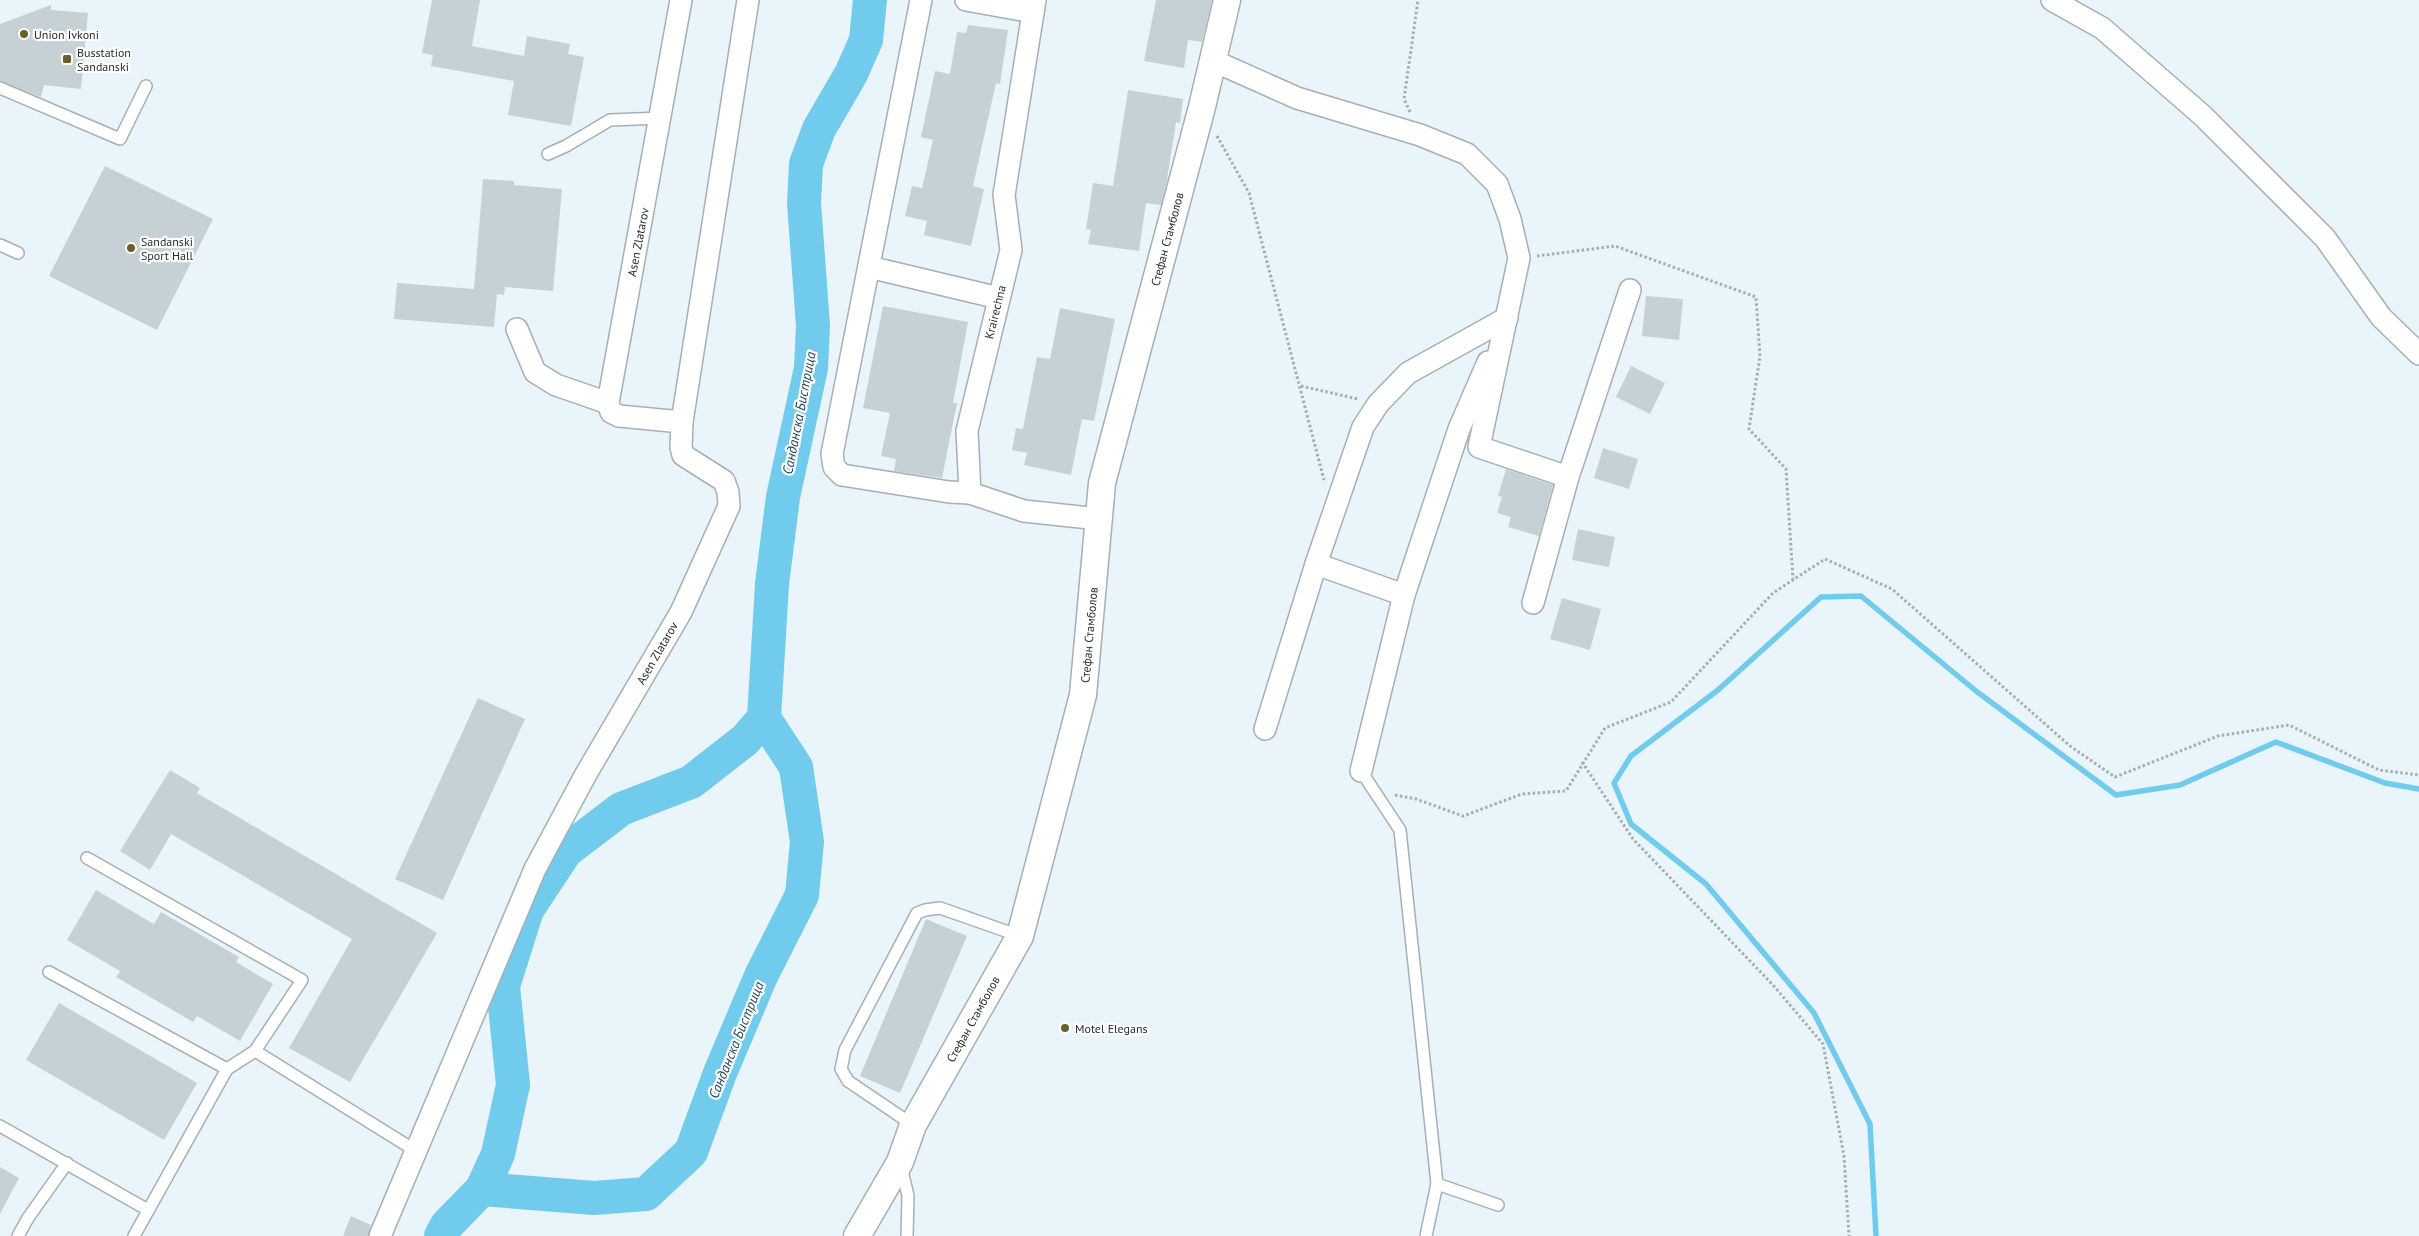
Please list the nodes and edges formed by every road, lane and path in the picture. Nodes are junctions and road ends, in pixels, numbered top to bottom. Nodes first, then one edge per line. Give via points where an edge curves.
1 (681, 0) edge
2 (748, 0) edge
3 (921, 0) edge
4 (966, 0) edge
5 (1227, 0) edge
6 (1418, 0) edge
7 (2052, 0) edge
8 (1034, 6) edge
9 (1214, 61) junction
10 (146, 86) dead end
11 (0, 88) edge
12 (1202, 107) junction
13 (661, 118) junction
14 (1420, 135) junction
15 (548, 154) dead end
16 (0, 245) edge
17 (18, 253) dead end
18 (1519, 258) junction
19 (869, 267) junction
20 (1630, 290) dead end
21 (999, 298) junction
22 (1508, 318) junction
23 (517, 329) dead end
24 (2419, 354) edge
25 (1300, 386) junction
26 (608, 403) junction
27 (1378, 404) junction
28 (682, 422) junction
29 (1568, 477) junction
30 (970, 493) junction
31 (1333, 515) junction
32 (1099, 519) junction
33 (1316, 564) junction
34 (1793, 579) junction
35 (1404, 595) junction
36 (1533, 603) dead end
37 (1265, 729) dead end
38 (1582, 762) junction
39 (1361, 770) joint
40 (2419, 775) edge
41 (1375, 792) junction
42 (87, 858) dead end
43 (1020, 936) junction
44 (49, 972) dead end
45 (255, 1051) junction
46 (227, 1068) junction
47 (0, 1126) edge
48 (913, 1126) junction
49 (416, 1151) junction
50 (900, 1162) junction
51 (67, 1163) junction
52 (1437, 1184) junction
53 (1498, 1205) dead end
54 (148, 1210) junction
55 (18, 1236) edge
56 (134, 1236) edge
57 (380, 1236) edge
58 (857, 1236) edge
59 (908, 1236) edge
60 (1426, 1236) edge
61 (1849, 1236) edge

1 - 13 street, Asen Zlatarov
2 - 28 street, Asen Zlatarov
3 - 19 street
4 - 8 street
5 - 9 street, Стефан Стамболов
6 - 14 path via 1404,99
7 - 24 street via 2102,28 2203,116 2325,238 2380,317
8 - 21 street, Krairechna via 1004,195 1011,250
9 - 12 street, Стефан Стамболов
9 - 14 street via 1297,98
10 - 11 lane via 120,139
12 - 25 path via 1249,193
12 - 32 street, Стефан Стамболов via 1102,483
13 - 15 lane via 610,120
13 - 26 street, Asen Zlatarov
14 - 18 street via 1467,154 1497,184 1510,218
16 - 17 lane
18 - 22 street
18 - 34 path via 1615,246 1756,297 1760,356 1749,429 1786,469
19 - 21 street
19 - 30 street via 832,454 834,467 842,475
20 - 29 street
21 - 30 street, Krairechna via 967,431
22 - 27 street via 1408,373
22 - 29 street via 1479,447
22 - 35 street via 1459,429
23 - 26 street via 536,372 556,385
25 - 27 path
25 - 31 path
26 - 28 street via 611,412 619,416
27 - 31 street via 1363,427
28 - 49 street, Asen Zlatarov via 683,455 724,480 729,506 681,612 535,869
29 - 36 street
30 - 32 street via 1024,511
31 - 33 street
32 - 43 street, Стефан Стамболов via 1083,695
33 - 35 street
33 - 37 street
34 - 38 path via 1774,593 1671,702 1605,728
34 - 40 path via 1824,559 1892,589 2070,746 2115,777 2218,736 2289,725 2379,770
35 - 39 street
38 - 41 path via 1566,790 1522,794 1463,816 1416,800
38 - 61 path via 1633,839 1773,985 1823,1044 1844,1156
39 - 41 lane
41 - 52 lane via 1400,830
42 - 45 lane via 302,980
43 - 48 street, Стефан Стамболов
43 - 48 lane via 940,908 917,913 845,1050 841,1069 848,1081
44 - 46 lane
45 - 46 lane
45 - 49 lane
46 - 54 lane
47 - 51 lane
48 - 50 street, Стефан Стамболов
49 - 57 street
50 - 58 street, Стефан Стамболов
50 - 59 lane via 908,1196
51 - 54 lane
51 - 55 lane
52 - 53 lane
52 - 60 lane
54 - 56 lane

